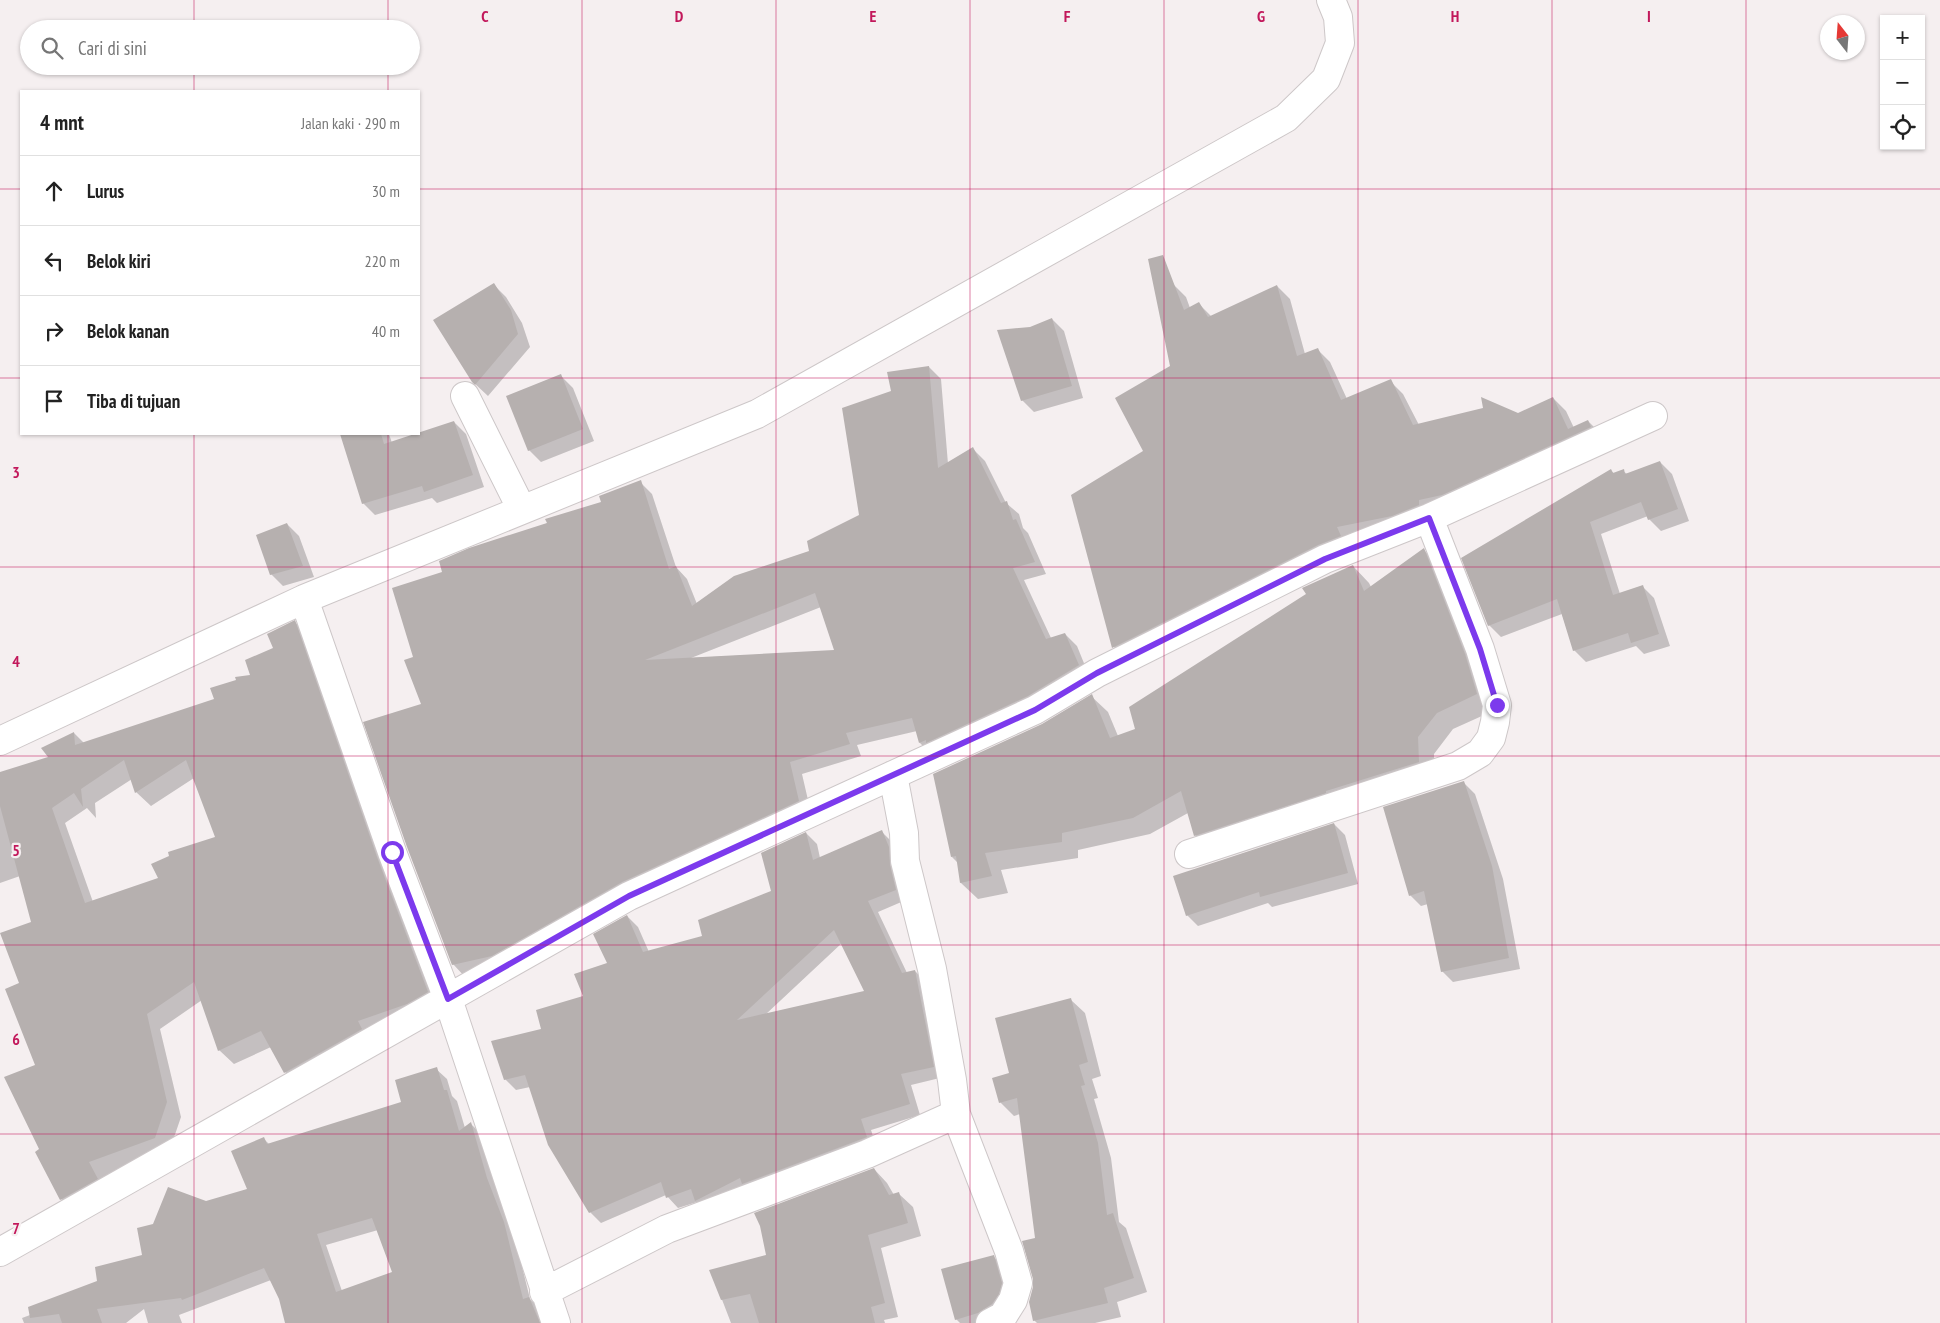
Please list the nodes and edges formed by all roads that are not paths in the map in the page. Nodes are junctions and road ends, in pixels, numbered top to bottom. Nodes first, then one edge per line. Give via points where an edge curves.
1 (1332, 0) edge
2 (465, 396) dead end
3 (1654, 416) dead end
4 (522, 510) junction
5 (1429, 518) junction
6 (304, 599) junction
7 (0, 741) edge
8 (893, 775) junction
9 (1189, 854) dead end
10 (448, 999) junction
11 (956, 1114) junction
12 (0, 1252) edge
13 (544, 1292) junction
14 (556, 1323) edge
15 (990, 1323) edge

1 - 4 street via 1338,18 1340,43 1326,79 1286,118 757,414
2 - 4 street
3 - 5 street
4 - 6 street
5 - 8 street via 1325,559 1097,673 1035,710
5 - 9 street via 1480,649 1497,705 1491,738 1480,753 1458,766
6 - 7 street
6 - 10 street via 392,852
8 - 10 street via 629,896
8 - 11 street via 904,832 905,861 932,969
10 - 12 street
10 - 13 street
11 - 13 street via 866,1154 667,1229
11 - 15 street via 1018,1283 1003,1316
13 - 14 street

